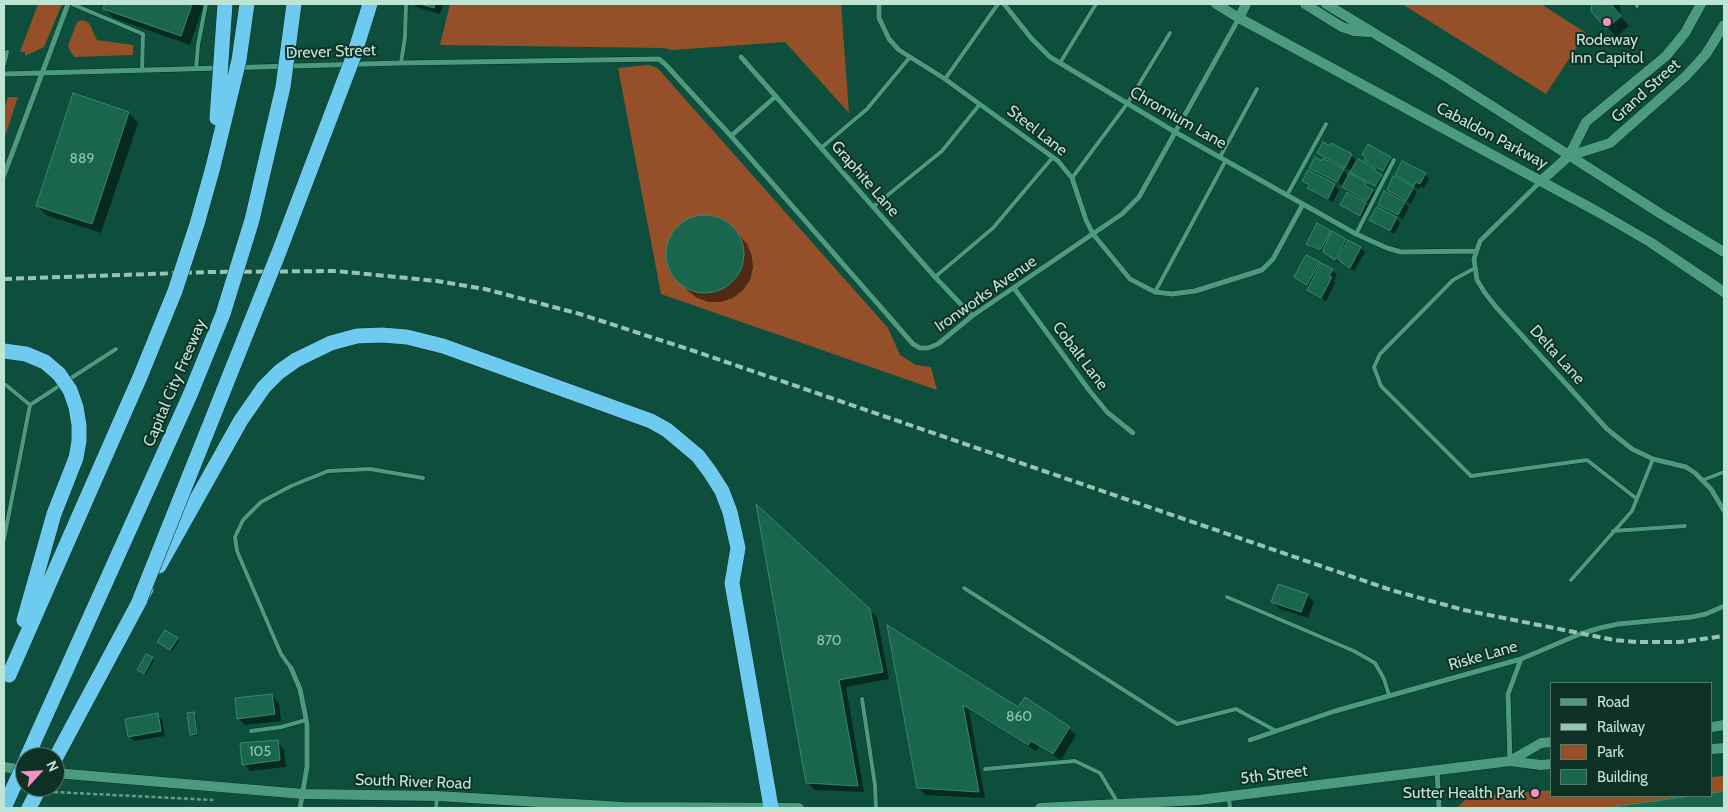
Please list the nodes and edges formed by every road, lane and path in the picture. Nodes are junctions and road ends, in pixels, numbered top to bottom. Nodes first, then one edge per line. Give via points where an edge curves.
1 (68, 4) edge
2 (72, 4) edge
3 (206, 4) edge
4 (225, 4) edge
5 (247, 4) edge
6 (294, 4) edge
7 (370, 4) edge
8 (406, 4) edge
9 (879, 4) edge
10 (998, 4) edge
11 (1004, 4) edge
12 (1096, 4) edge
13 (1216, 4) edge
14 (1246, 4) edge
15 (1306, 4) edge
16 (1326, 4) edge
17 (1701, 4) edge
18 (1239, 18) junction
19 (1724, 25) edge
20 (1373, 32) junction
21 (1170, 33) dead end
22 (7, 52) dead end
23 (741, 57) dead end
24 (910, 57) junction
25 (659, 59) joint
26 (400, 63) junction
27 (1060, 63) junction
28 (4, 64) edge
29 (196, 69) junction
30 (142, 70) junction
31 (40, 73) junction
32 (4, 74) edge
33 (945, 79) junction
34 (1257, 89) dead end
35 (776, 96) junction
36 (980, 104) junction
37 (1127, 104) junction
38 (1326, 124) dead end
39 (1175, 132) junction
40 (731, 136) junction
41 (821, 148) junction
42 (1569, 156) junction
43 (1053, 157) junction
44 (1220, 157) junction
45 (1226, 160) junction
46 (1394, 160) dead end
47 (213, 167) junction
48 (4, 175) edge
49 (1072, 178) junction
50 (1542, 180) junction
51 (1287, 195) junction
52 (1303, 204) junction
53 (873, 207) junction
54 (1092, 234) junction
55 (1356, 234) junction
56 (1476, 251) junction
57 (1724, 252) edge
58 (1475, 268) junction
59 (935, 278) junction
60 (1014, 288) junction
61 (1155, 292) junction
62 (1724, 292) edge
63 (972, 316) junction
64 (116, 349) dead end
65 (4, 351) edge
66 (4, 385) edge
67 (30, 405) junction
68 (1133, 433) dead end
69 (1653, 459) junction
70 (1724, 472) edge
71 (423, 478) dead end
72 (1703, 480) junction
73 (1637, 499) junction
74 (1724, 511) edge
75 (1685, 526) dead end
76 (1613, 531) junction
77 (4, 539) edge
78 (1571, 580) dead end
79 (964, 588) dead end
80 (1227, 597) dead end
81 (140, 598) junction
82 (1724, 606) edge
83 (1521, 659) junction
84 (291, 668) joint
85 (6, 680) edge
86 (1390, 695) junction
87 (862, 699) dead end
88 (306, 720) junction
89 (251, 731) dead end
90 (1276, 731) junction
91 (1250, 740) dead end
92 (1550, 742) edge
93 (32, 747) edge
94 (62, 747) edge
95 (1510, 761) junction
96 (1550, 764) edge
97 (985, 769) dead end
98 (1437, 770) junction
99 (65, 774) edge
100 (15, 784) edge
101 (65, 790) edge
102 (303, 794) junction
103 (1229, 795) junction
104 (437, 796) junction
105 (39, 797) edge
106 (222, 800) dead end
107 (1118, 804) junction
108 (530, 805) edge
109 (624, 807) edge
110 (4, 808) edge
111 (29, 808) edge
112 (300, 808) edge
113 (436, 808) edge
114 (771, 808) edge
115 (799, 808) edge
116 (876, 808) edge
117 (1040, 808) edge
118 (1230, 808) edge
119 (1439, 808) edge

1 - 31 street
2 - 30 lane via 142,34
3 - 29 lane
4 - 47 highway, bridge
5 - 47 highway, bridge via 239,60
6 - 93 highway, Capital City Freeway, bridge via 283,87 252,220 223,314
7 - 81 highway, bridge via 354,55 282,243
8 - 26 lane via 406,37
9 - 24 street, Steel Lane via 879,18 889,39
10 - 33 lane
11 - 27 street, Chromium Lane via 1031,38
12 - 27 lane
13 - 18 main road, Cabaldon Parkway
14 - 18 main road
15 - 20 main road via 1342,26 1354,31
16 - 20 main road, Cabaldon Parkway
17 - 42 main road, Grand Street via 1685,33 1666,56 1586,122
18 - 39 street, Ironworks Avenue
18 - 50 main road, Cabaldon Parkway
19 - 42 main road, Grand Street via 1706,54 1686,76 1610,143
20 - 42 main road, Cabaldon Parkway
21 - 37 lane
22 - 28 lane
23 - 35 street, Graphite Lane
24 - 33 street, Steel Lane
24 - 41 lane via 867,109
25 - 26 street, Drever Street
25 - 40 street, Ironworks Avenue
26 - 29 street, Drever Street
27 - 37 street, Chromium Lane
29 - 30 street, Drever Street
30 - 31 street, Drever Street
31 - 32 street, Drever Street
31 - 48 street
33 - 36 street, Steel Lane
34 - 44 lane
35 - 40 street
35 - 41 street, Graphite Lane
36 - 43 street, Steel Lane
36 - 53 lane via 942,151
37 - 39 street, Chromium Lane
37 - 49 lane
38 - 51 lane
39 - 44 street, Chromium Lane
39 - 54 street, Ironworks Avenue via 1139,197 1122,214
40 - 63 street, Ironworks Avenue via 913,344 920,348 934,346
41 - 53 street, Graphite Lane
42 - 50 main road, Grand Street
42 - 57 main road, Cabaldon Parkway
43 - 49 street, Steel Lane
43 - 59 lane via 993,228
44 - 45 street, Chromium Lane
45 - 51 street, Chromium Lane
45 - 61 lane
46 - 55 lane
47 - 85 highway, bridge via 175,291
49 - 54 street, Steel Lane
50 - 56 street via 1480,241
50 - 62 main road, Cabaldon Parkway via 1650,242
51 - 52 street, Chromium Lane
52 - 55 street, Chromium Lane
52 - 61 street, Steel Lane via 1273,259 1262,270 1195,291
53 - 59 street, Graphite Lane
54 - 60 street, Ironworks Avenue
54 - 61 street, Steel Lane via 1130,279
55 - 56 street, Chromium Lane via 1401,252
56 - 58 street, Delta Lane
58 - 69 street, Delta Lane via 1477,280 1496,307 1607,429 1632,449
58 - 73 lane via 1453,280 1380,354 1374,367 1381,386 1471,476 1586,460
59 - 63 street, Graphite Lane
60 - 63 street, Ironworks Avenue
60 - 68 street, Cobalt Lane via 1107,412
64 - 67 lane
65 - 85 highway, bridge via 26,354 45,362 59,374 70,390 79,425 76,458 54,514
66 - 67 lane
67 - 77 lane
69 - 72 street, Delta Lane via 1686,467
69 - 73 lane
70 - 72 lane
71 - 84 lane via 370,469 328,470 261,502 243,520 236,537 237,550 281,654
72 - 74 street, Delta Lane
73 - 76 lane via 1632,511
75 - 76 lane
76 - 78 lane
79 - 90 lane via 1176,724 1236,709
80 - 86 lane via 1375,663
81 - 94 highway
81 - 114 highway, bridge via 241,420 279,372 332,343 357,336 407,337 443,346 651,421 698,456 710,472 730,512 738,548 732,583
82 - 83 street, Riske Lane via 1692,618 1600,628
83 - 86 street, Riske Lane
83 - 95 street via 1508,694
84 - 88 street via 300,689
86 - 90 street, Riske Lane
87 - 116 lane
88 - 89 lane
88 - 102 street via 308,767
90 - 91 street, Riske Lane
92 - 95 main road, 5th Street via 1541,743
95 - 96 main road, 5th Street
95 - 98 main road, 5th Street
97 - 107 lane via 1074,761 1100,773
98 - 103 main road, 5th Street
98 - 119 street
99 - 102 main road, South River Road
100 - 110 highway, bridge
101 - 106 path
102 - 104 main road, South River Road
102 - 112 street
103 - 107 main road, 5th Street
103 - 118 lane
104 - 108 main road, South River Road
104 - 113 lane
105 - 111 highway, bridge
107 - 117 main road, 5th Street
108 - 109 main road, South River Road
109 - 114 main road, South River Road
114 - 115 main road

